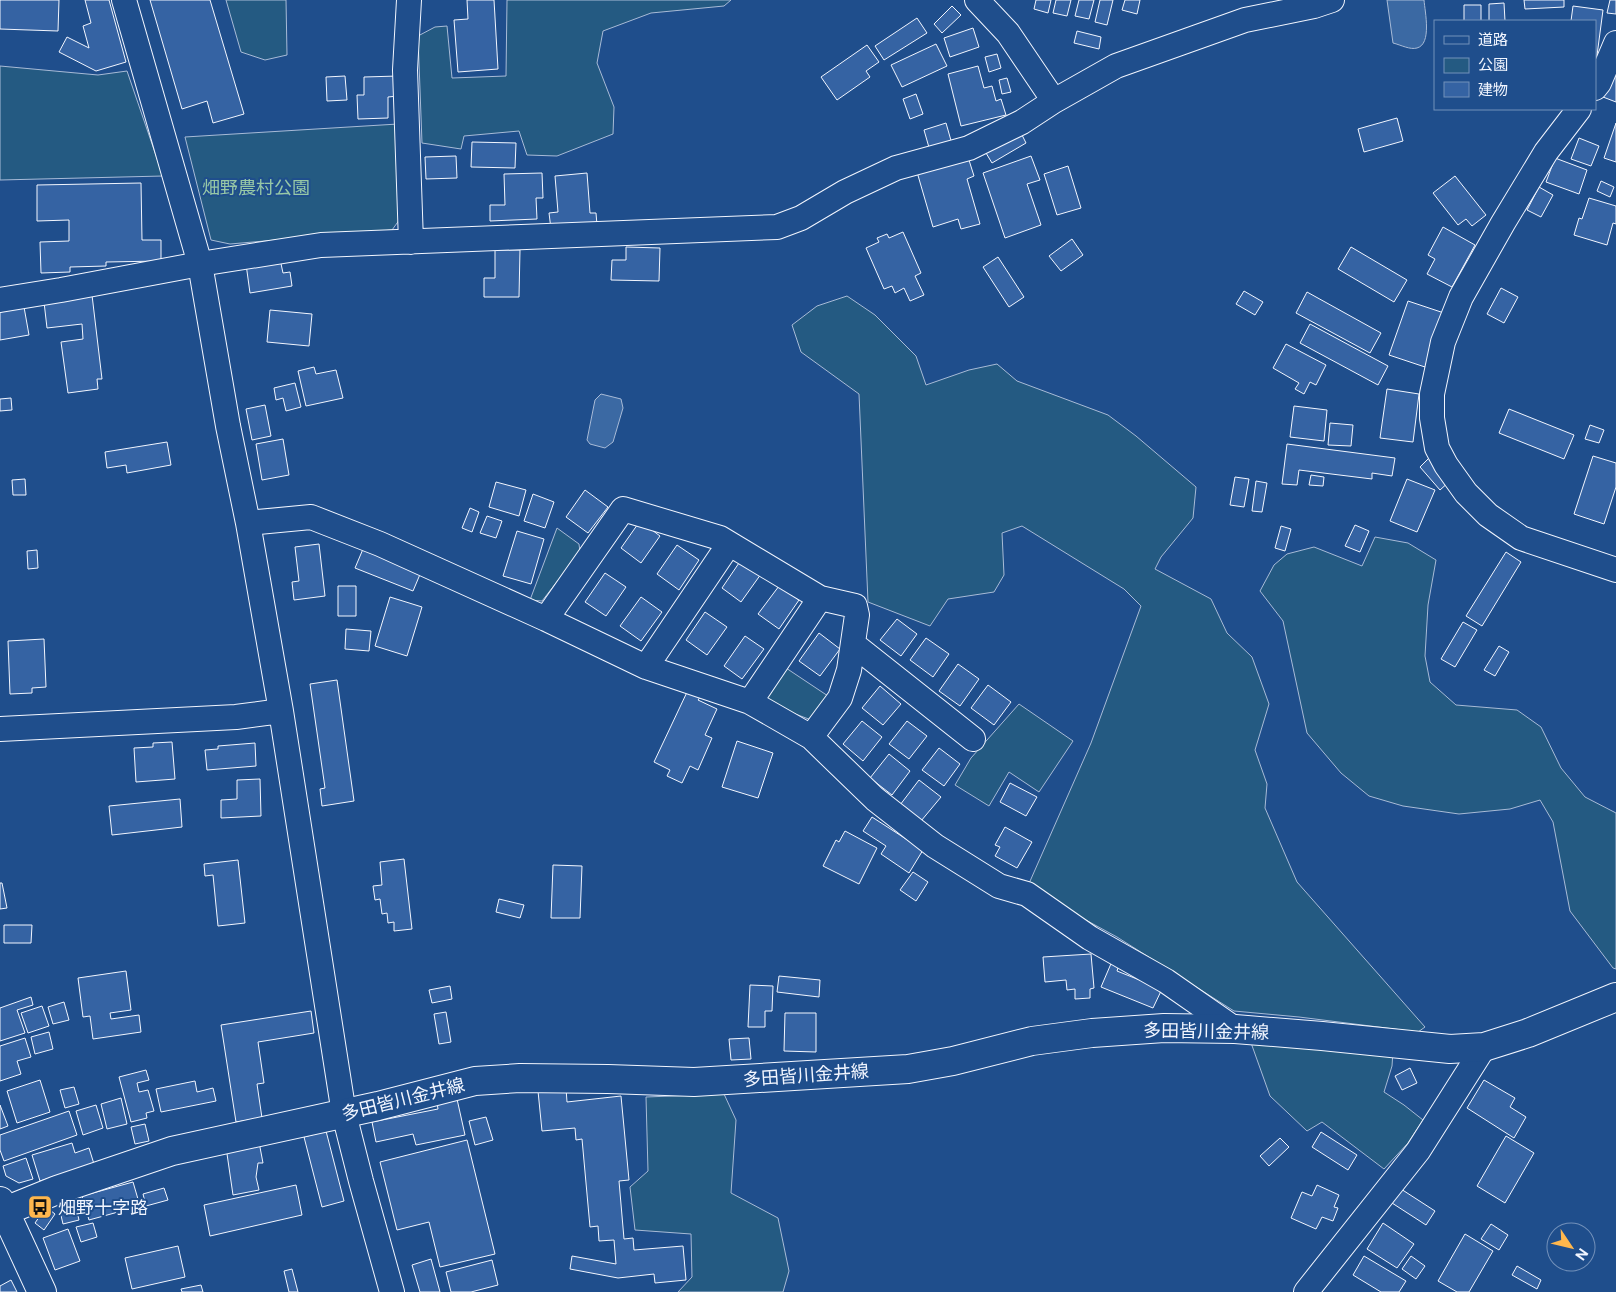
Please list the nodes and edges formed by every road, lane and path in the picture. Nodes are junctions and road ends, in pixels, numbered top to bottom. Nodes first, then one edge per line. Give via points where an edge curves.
1 (124, 0) edge
2 (409, 0) edge
3 (977, 0) edge
4 (1332, 0) edge
5 (1616, 43) edge
6 (1596, 87) edge
7 (1054, 101) junction
8 (1578, 110) edge
9 (412, 242) junction
10 (200, 264) junction
11 (0, 300) edge
12 (248, 523) junction
13 (729, 544) junction
14 (1616, 570) edge
15 (820, 598) junction
16 (546, 619) junction
17 (853, 644) junction
18 (646, 667) junction
19 (750, 702) junction
20 (281, 711) junction
21 (0, 729) edge
22 (811, 737) junction
23 (973, 739) dead end
24 (1616, 998) edge
25 (1235, 1029) junction
26 (1484, 1047) junction
27 (344, 1114) junction
28 (2, 1208) edge
29 (42, 1292) edge
30 (392, 1292) edge
31 (1306, 1292) edge

1 - 10 street
2 - 9 street via 405,70
3 - 7 street via 1008,33
4 - 7 street via 1245,20 1116,66
5 - 6 street
7 - 9 street via 1022,122 969,148 896,168 778,227
8 - 14 street via 1546,152 1461,297 1443,342 1432,394 1432,418 1437,448 1446,465 1466,494 1488,515 1521,538
9 - 10 street via 321,245
10 - 11 street
10 - 12 street
12 - 16 street via 311,517 380,544
12 - 20 street
13 - 15 street
13 - 16 street via 720,538 623,508
13 - 18 street
15 - 17 street via 855,606
15 - 19 street
16 - 18 street
17 - 22 street via 840,698
17 - 23 street
18 - 19 street
19 - 22 street
20 - 21 street via 236,717
20 - 27 street
22 - 25 street via 875,799 935,846 999,886 1027,894 1090,938 1166,981
24 - 26 main road, 多田皆川金井線
25 - 26 main road, 多田皆川金井線 via 1450,1049
25 - 27 main road, 多田皆川金井線 via 1092,1032 1032,1041 908,1069 694,1082 529,1078 475,1081
26 - 31 street via 1418,1151
27 - 28 main road, 多田皆川金井線 via 172,1151
27 - 30 street
28 - 29 main road

